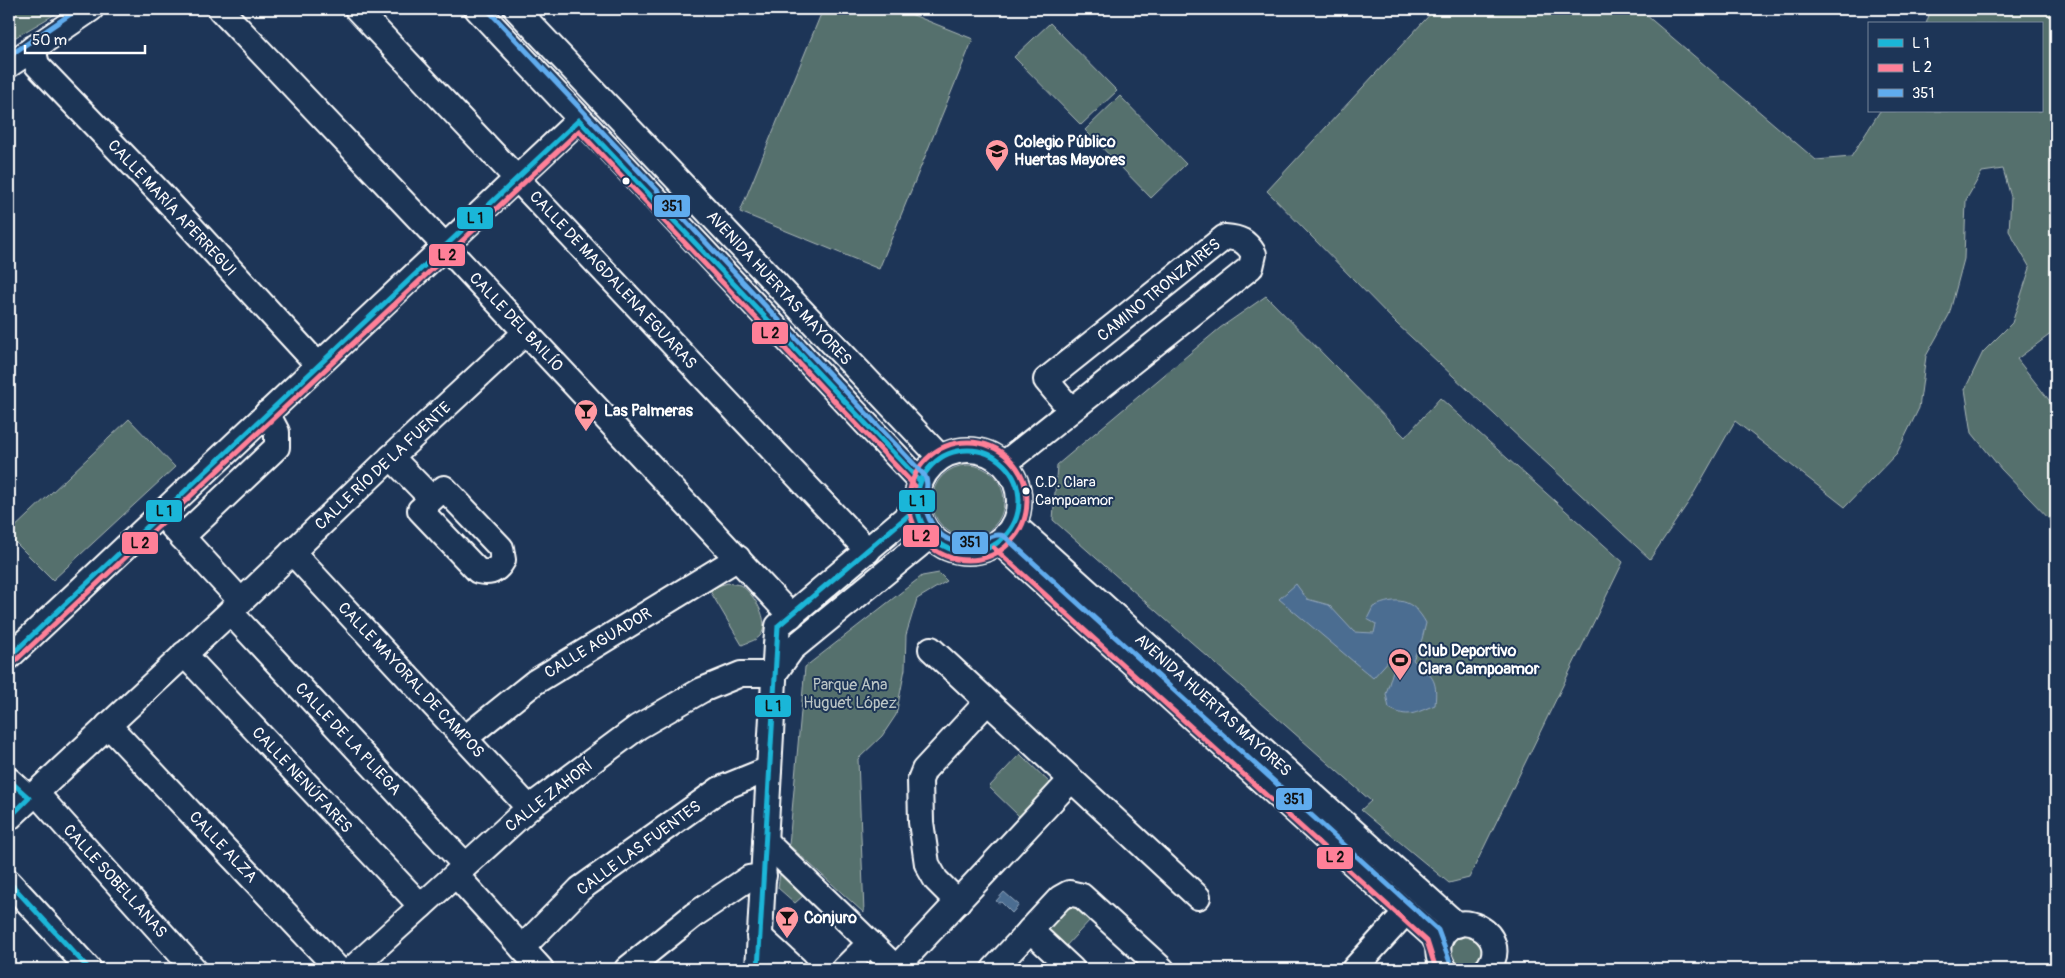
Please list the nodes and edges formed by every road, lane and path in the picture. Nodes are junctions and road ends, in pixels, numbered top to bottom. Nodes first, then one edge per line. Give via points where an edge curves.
1 (91, 9) edge
2 (220, 9) edge
3 (357, 9) edge
4 (477, 9) edge
5 (516, 9) edge
6 (33, 48) junction
7 (9, 65) edge
8 (579, 120) junction
9 (516, 178) junction
10 (445, 246) junction
11 (526, 332) junction
12 (318, 365) junction
13 (1071, 410) junction
14 (267, 413) junction
15 (391, 457) junction
16 (940, 457) junction
17 (1005, 463) junction
18 (920, 482) junction
19 (431, 498) dead end
20 (917, 508) junction
21 (160, 514) junction
22 (1007, 534) junction
23 (182, 536) junction
24 (930, 536) junction
25 (868, 551) junction
26 (292, 552) junction
27 (738, 558) junction
28 (235, 606) junction
29 (791, 616) junction
30 (931, 649) dead end
31 (184, 654) junction
32 (9, 657) edge
33 (774, 674) junction
34 (986, 702) junction
35 (108, 725) junction
36 (465, 738) junction
37 (769, 769) junction
38 (9, 780) edge
39 (1071, 780) junction
40 (32, 796) junction
41 (529, 808) junction
42 (9, 818) edge
43 (765, 842) junction
44 (461, 870) junction
45 (764, 876) junction
46 (9, 882) edge
47 (1198, 897) dead end
48 (958, 902) junction
49 (421, 906) junction
50 (1406, 912) junction
51 (1457, 925) junction
52 (1030, 930) junction
53 (759, 936) junction
54 (870, 943) junction
55 (1438, 946) junction
56 (522, 948) junction
57 (1494, 966) edge
58 (89, 969) edge
59 (194, 969) edge
60 (338, 969) edge
61 (352, 969) edge
62 (541, 969) edge
63 (627, 969) edge
64 (758, 969) edge
65 (795, 969) edge
66 (844, 969) edge
67 (897, 969) edge
68 (994, 969) edge
69 (1072, 969) edge
70 (1162, 969) edge
71 (1354, 969) edge
72 (1445, 969) edge

1 - 6 street
2 - 10 street, CALLE DEL BAILÍO
3 - 9 street, CALLE DE MAGDALENA EGUARAS
4 - 8 street, AVENIDA HUERTAS MAYORES
5 - 16 street, AVENIDA HUERTAS MAYORES
6 - 7 street
6 - 12 street, CALLE MARÍA APERREGUI via 37,65
8 - 9 street
8 - 18 street, AVENIDA HUERTAS MAYORES
9 - 10 street
9 - 25 street, CALLE DE MAGDALENA EGUARAS
10 - 11 street, CALLE DEL BAILÍO
10 - 12 street
11 - 15 street, CALLE RÍO DE LA FUENTE
11 - 27 street, CALLE DEL BAILÍO
12 - 14 street
13 - 13 street, CAMINO TRONZAIRES via 1251,267 1254,254 1248,244 1238,238 1225,237 1046,380
13 - 17 street, CAMINO TRONZAIRES
14 - 21 street
14 - 23 street via 277,432 277,447
15 - 19 street
15 - 26 street, CALLE RÍO DE LA FUENTE
16 - 17 street via 956,450 973,449 990,453
16 - 18 street
17 - 22 street via 1015,476 1020,492 1020,509
18 - 20 street
20 - 24 street
20 - 25 street
21 - 23 street
21 - 32 street
22 - 24 street via 986,549 971,552 956,551
22 - 50 street, AVENIDA HUERTAS MAYORES
22 - 51 street, AVENIDA HUERTAS MAYORES
23 - 28 street
24 - 33 street via 792,649
25 - 29 street
26 - 28 street, CALLE RÍO DE LA FUENTE
26 - 36 street, CALLE MAYORAL DE CAMPOS
27 - 29 street, CALLE DEL BAILÍO
27 - 36 street, CALLE AGUADOR via 535,682
28 - 31 street, CALLE RÍO DE LA FUENTE
28 - 44 street, CALLE DE LA PLIEGA
29 - 33 street via 778,626
30 - 34 street
31 - 35 street, CALLE RÍO DE LA FUENTE
31 - 49 street, CALLE NENÚFARES
33 - 37 street
33 - 41 street, CALLE ZAHORÍ via 741,674 702,690 638,727
34 - 39 street
34 - 48 street via 924,770 920,780 921,822 928,864 936,880
35 - 40 street, CALLE RÍO DE LA FUENTE
35 - 60 street, CALLE ALZA
36 - 41 street, CALLE MAYORAL DE CAMPOS
37 - 43 street
37 - 56 street, CALLE LAS FUENTES via 720,789 580,889
38 - 40 street, CALLE SOBELLANAS
39 - 47 street
39 - 48 street
40 - 42 street, CALLE RÍO DE LA FUENTE
40 - 59 street, CALLE SOBELLANAS
41 - 44 street, CALLE ZAHORÍ
43 - 45 street
43 - 54 street
44 - 49 street, CALLE ZAHORÍ
44 - 56 street, CALLE DE LA PLIEGA
45 - 53 street
45 - 63 street via 749,878 694,915
46 - 58 street
48 - 67 street
49 - 61 street, CALLE ZAHORÍ
50 - 55 street, AVENIDA HUERTAS MAYORES via 1433,936
50 - 71 street
51 - 55 street via 1445,933
51 - 57 street via 1473,924 1488,934 1493,942
52 - 68 street
52 - 69 street
52 - 70 street via 1060,898 1069,893 1082,896
53 - 64 street
53 - 65 street
54 - 66 street
54 - 67 street
55 - 72 street, AVENIDA HUERTAS MAYORES via 1438,956
56 - 62 street, CALLE DE LA PLIEGA

